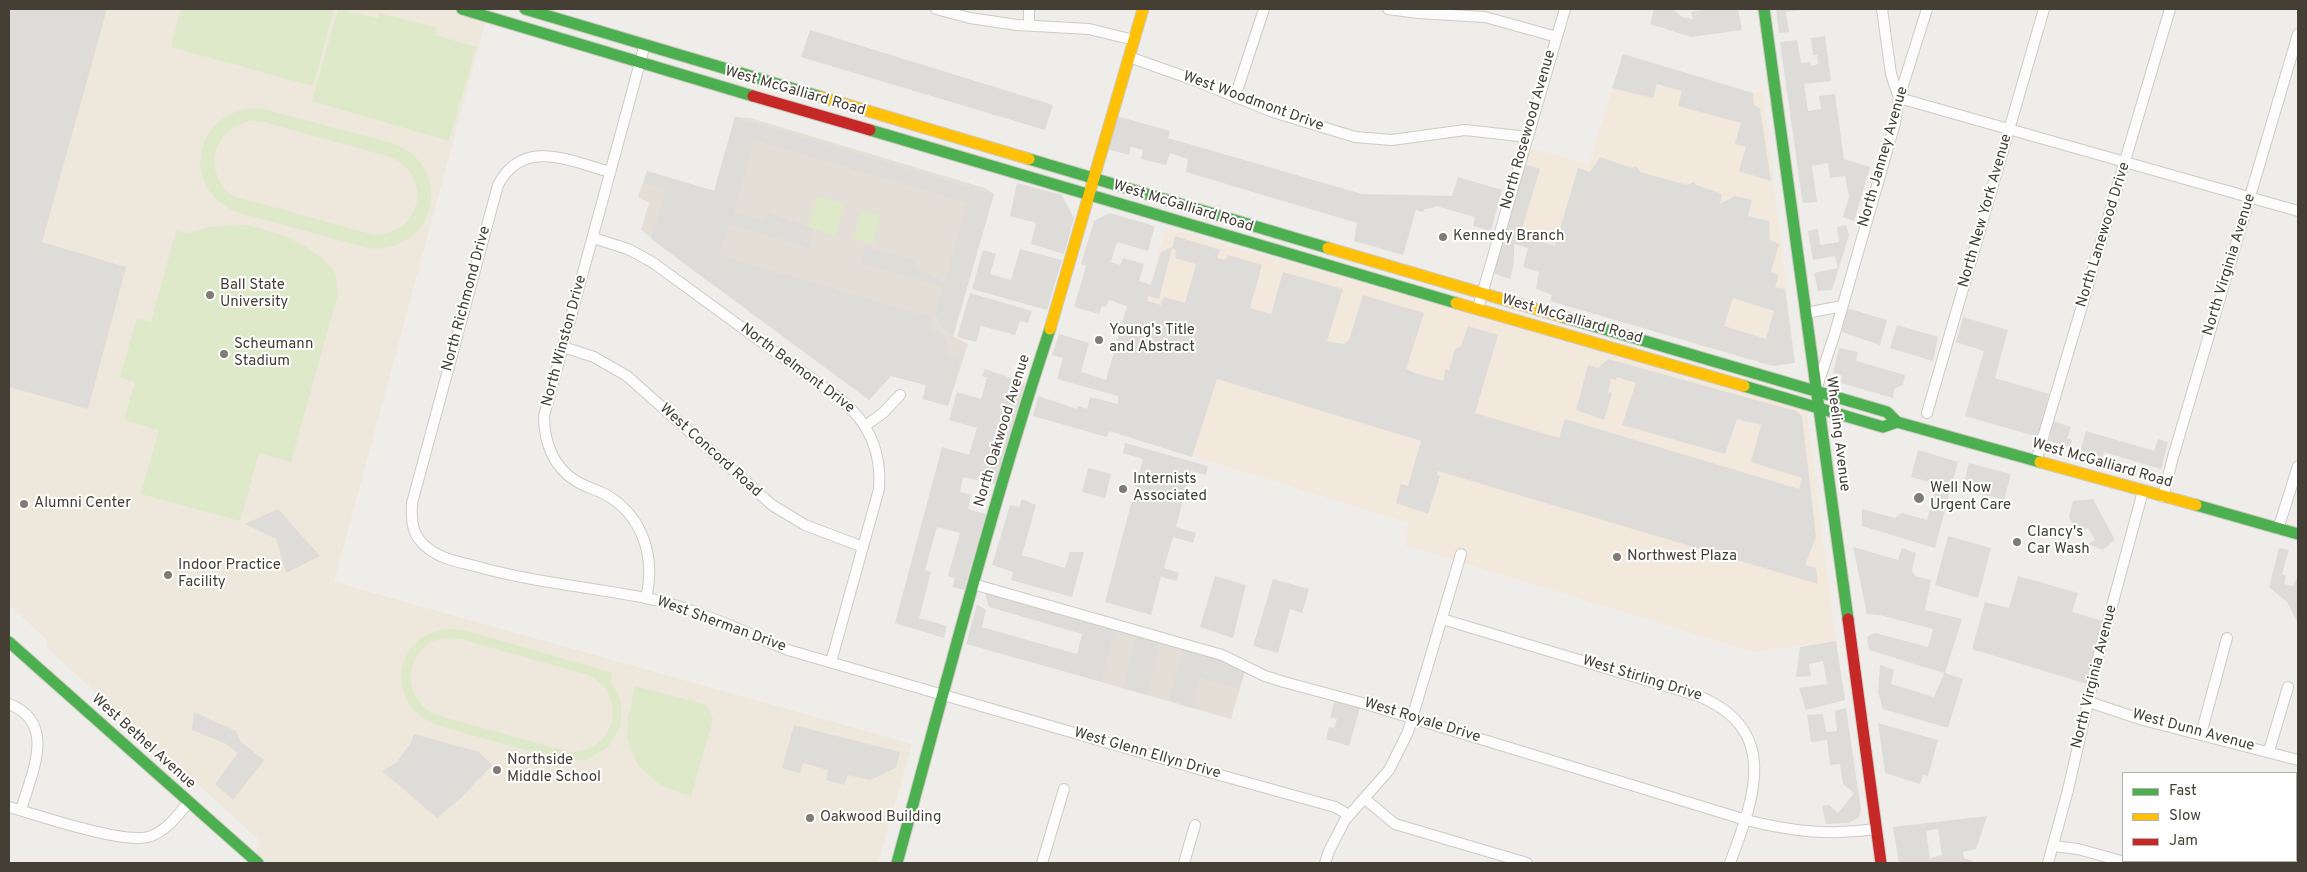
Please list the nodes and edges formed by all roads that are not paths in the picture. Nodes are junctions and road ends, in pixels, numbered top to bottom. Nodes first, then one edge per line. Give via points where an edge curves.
1 (462, 9) edge
2 (525, 9) edge
3 (936, 9) edge
4 (1029, 9) edge
5 (1142, 9) edge
6 (1264, 9) edge
7 (1388, 9) edge
8 (1565, 9) edge
9 (1764, 9) edge
10 (1882, 9) edge
11 (1927, 9) edge
12 (2044, 9) edge
13 (2170, 9) edge
14 (1029, 25) junction
15 (2298, 34) edge
16 (1557, 36) junction
17 (1134, 40) junction
18 (645, 44) junction
19 (1129, 57) junction
20 (639, 62) junction
21 (1235, 97) junction
22 (1899, 98) junction
23 (2009, 129) junction
24 (1528, 137) junction
25 (2126, 162) junction
26 (610, 172) junction
27 (1094, 179) junction
28 (1090, 195) junction
29 (2250, 196) junction
30 (2298, 210) edge
31 (593, 238) junction
32 (1482, 293) junction
33 (1842, 306) junction
34 (1478, 308) junction
35 (1806, 313) junction
36 (563, 347) junction
37 (1816, 390) junction
38 (900, 394) dead end
39 (1818, 408) junction
40 (1927, 412) dead end
41 (1897, 422) junction
42 (865, 426) junction
43 (2036, 461) junction
44 (2298, 466) edge
45 (2143, 491) junction
46 (2163, 497) junction
47 (2278, 529) junction
48 (2298, 534) edge
49 (415, 535) joint
50 (863, 547) junction
51 (1461, 554) dead end
52 (973, 584) junction
53 (646, 598) junction
54 (1442, 619) junction
55 (2226, 638) dead end
56 (9, 642) edge
57 (831, 662) junction
58 (2288, 687) dead end
59 (943, 694) junction
60 (2089, 702) junction
61 (9, 704) edge
62 (1412, 718) junction
63 (2201, 734) junction
64 (2269, 751) junction
65 (2298, 760) edge
66 (1064, 790) dead end
67 (1365, 799) junction
68 (188, 803) junction
69 (9, 807) edge
70 (21, 810) junction
71 (1349, 815) junction
72 (1746, 820) junction
73 (1195, 825) dead end
74 (1875, 828) junction
75 (2053, 846) junction
76 (2122, 861) edge
77 (258, 863) edge
78 (897, 863) edge
79 (1042, 863) edge
80 (1184, 863) edge
81 (1325, 863) edge
82 (1526, 863) edge
83 (1730, 863) edge
84 (1881, 863) edge
85 (2048, 863) edge

1 - 20 main road, West McGalliard Road
2 - 18 main road, West McGalliard Road
3 - 14 street via 990,21
4 - 14 street
5 - 17 main road, North Oakwood Avenue
6 - 21 street
7 - 16 street via 1485,17
8 - 16 street, North Rosewood Avenue
9 - 35 main road, Wheeling Avenue
10 - 22 street via 1891,74
11 - 22 street, North Janney Avenue
12 - 23 street, North New York Avenue
13 - 25 street, North Lanewood Drive
14 - 17 street via 1076,27
15 - 29 street, North Virginia Avenue
16 - 24 street, North Rosewood Avenue
17 - 19 main road, North Oakwood Avenue
18 - 20 street, North Winston Drive
18 - 27 main road, West McGalliard Road
19 - 21 street, West Woodmont Drive
19 - 27 main road, North Oakwood Avenue
20 - 26 street, North Winston Drive
20 - 28 main road, West McGalliard Road
21 - 24 street, West Woodmont Drive via 1355,137 1392,140 1465,130
22 - 23 street
22 - 33 street, North Janney Avenue via 1895,123
23 - 25 street
23 - 40 street, North New York Avenue
24 - 32 street, North Rosewood Avenue
25 - 29 street
25 - 43 street, North Lanewood Drive
26 - 31 street, North Winston Drive
26 - 49 street, North Richmond Drive via 542,155 523,160 501,179 412,503 411,522
27 - 28 main road, North Oakwood Avenue
27 - 32 main road, West McGalliard Road
28 - 34 main road, West McGalliard Road
28 - 52 main road, North Oakwood Avenue
29 - 30 street
29 - 46 street, North Virginia Avenue
31 - 36 street, North Winston Drive
31 - 42 street, North Belmont Drive via 628,249 664,270 840,399
32 - 34 street, North Rosewood Avenue
32 - 37 main road, West McGalliard Road
33 - 35 street
33 - 37 street, North Janney Avenue
34 - 39 main road, West McGalliard Road
35 - 37 main road, Wheeling Avenue
36 - 50 street, West Concord Road via 594,357 626,376 772,505 805,525
36 - 53 street, North Winston Drive via 544,416 548,446 568,475 612,498 636,522 645,540 649,559
37 - 39 main road, Wheeling Avenue
37 - 41 main road, West McGalliard Road via 1887,412
38 - 42 street via 883,413
39 - 41 main road, West McGalliard Road via 1883,426
39 - 74 main road, Wheeling Avenue
41 - 43 main road, West McGalliard Road
42 - 50 street, North Belmont Drive via 877,454 880,479
43 - 45 main road, West McGalliard Road
44 - 47 street
45 - 46 main road, West McGalliard Road
45 - 60 street, North Virginia Avenue
46 - 47 main road, West McGalliard Road
47 - 48 main road, West McGalliard Road
49 - 53 street, West Sherman Drive via 428,549 441,556 497,572
50 - 57 street, North Belmont Drive
51 - 54 street
52 - 59 main road, North Oakwood Avenue
52 - 62 street, West Royale Drive via 1222,655 1265,676
53 - 57 street, West Sherman Drive via 688,610 788,650
54 - 62 street
54 - 72 street, West Stirling Drive via 1696,695 1716,704 1742,730 1752,752 1756,776
55 - 63 street
56 - 68 main road, West Bethel Avenue
57 - 59 street, West Sherman Drive
58 - 64 street
59 - 71 street, West Glenn Ellyn Drive via 1335,807
59 - 78 main road, North Oakwood Avenue
60 - 63 street, West Dunn Avenue
60 - 75 street, North Virginia Avenue
61 - 70 street via 31,719 38,742
62 - 67 street via 1389,770
62 - 72 street, West Royale Drive
63 - 64 street, West Dunn Avenue
64 - 65 street, West Dunn Avenue
66 - 79 street
67 - 71 street
67 - 82 street via 1395,824
68 - 70 street via 169,826 140,839 119,837
68 - 77 main road, West Bethel Avenue
69 - 70 street
71 - 81 street via 1336,835
72 - 74 street, West Royale Drive via 1813,833
72 - 83 street
73 - 80 street
74 - 84 main road, Wheeling Avenue
75 - 76 street
75 - 85 street, North Virginia Avenue

